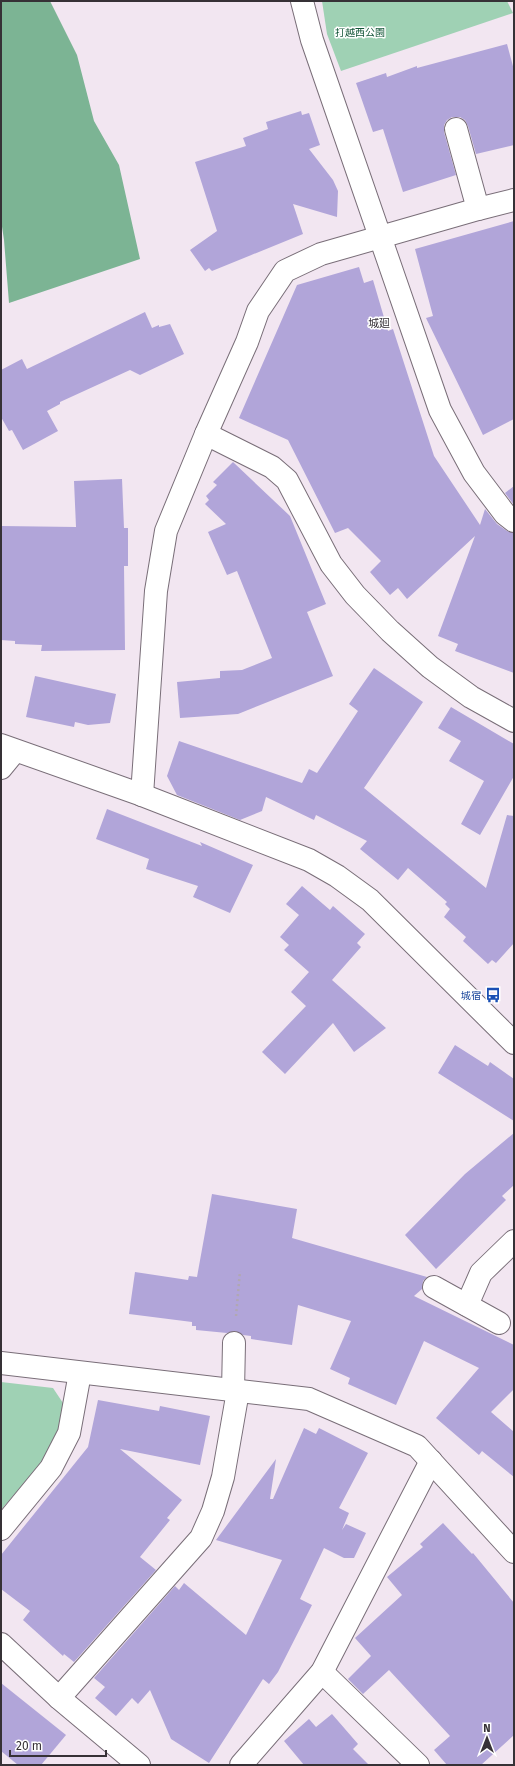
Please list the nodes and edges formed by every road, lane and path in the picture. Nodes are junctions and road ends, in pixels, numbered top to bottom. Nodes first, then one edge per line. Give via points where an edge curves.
1 (302, 1) edge
2 (456, 129) dead end
3 (514, 200) edge
4 (478, 208) junction
5 (380, 237) junction
6 (206, 434) junction
7 (514, 521) edge
8 (514, 720) edge
9 (8, 748) edge
10 (1, 768) edge
11 (142, 795) junction
12 (514, 1043) edge
13 (514, 1241) edge
14 (240, 1271) dead end
15 (434, 1287) dead end
16 (467, 1305) junction
17 (499, 1323) dead end
18 (234, 1343) joint
19 (1, 1363) edge
20 (80, 1373) junction
21 (235, 1391) junction
22 (430, 1461) junction
23 (1, 1529) edge
24 (514, 1552) edge
25 (1, 1644) edge
26 (322, 1672) junction
27 (59, 1698) junction
28 (139, 1765) edge
29 (241, 1765) edge
30 (418, 1765) edge

1 - 5 street via 312,40
2 - 4 street
3 - 4 street
4 - 5 street
5 - 6 street via 321,254 285,271 258,311 248,342
5 - 7 street via 440,410 474,473
6 - 8 street via 272,467 287,480 331,564 355,595 430,667 471,698
6 - 11 street via 166,532 156,591
9 - 10 street
9 - 11 street
11 - 12 street via 309,860 337,876 370,900
13 - 16 street via 481,1273
14 - 18 path
15 - 16 street
16 - 17 street
18 - 21 street
19 - 20 street
20 - 21 street
20 - 23 street via 69,1433 51,1468
21 - 22 street via 309,1399 417,1446
21 - 27 street via 224,1477 201,1538
22 - 24 street
22 - 26 street
25 - 27 street
26 - 29 street
26 - 30 street
27 - 28 street

